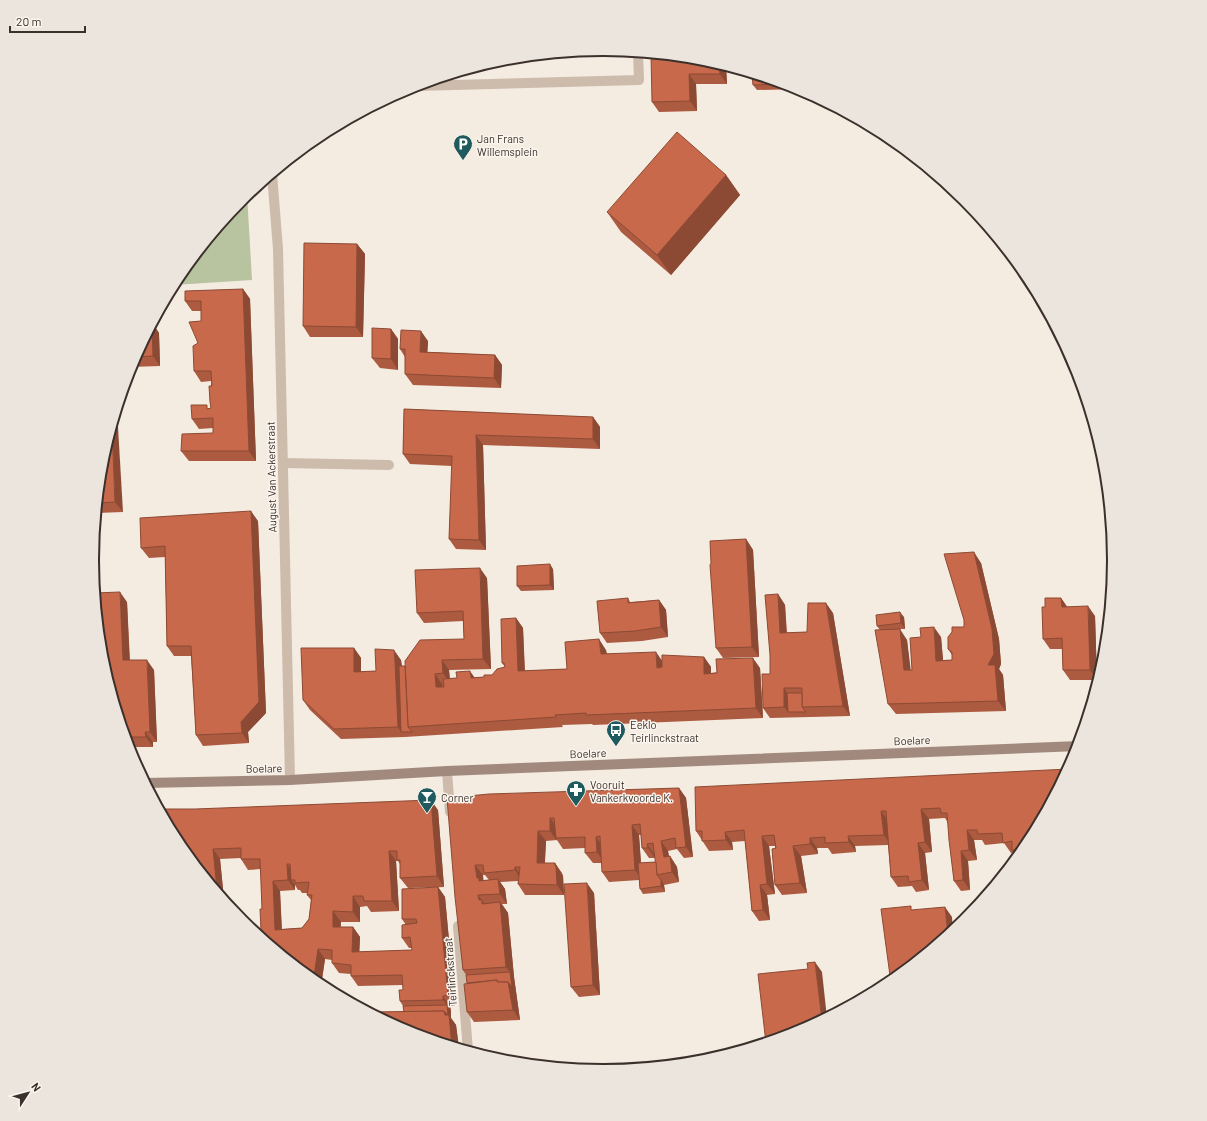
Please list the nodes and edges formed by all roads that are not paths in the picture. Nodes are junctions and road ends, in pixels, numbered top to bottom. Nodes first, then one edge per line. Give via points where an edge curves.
1 (638, 57) edge
2 (434, 86) edge
3 (272, 180) edge
4 (283, 463) junction
5 (389, 465) dead end
6 (1073, 746) edge
7 (447, 771) junction
8 (290, 780) junction
9 (150, 783) edge
10 (451, 825) edge
11 (458, 919) edge
12 (468, 1046) edge

1 - 2 street via 639,80
3 - 4 street, August Van Ackerstraat via 278,248
4 - 5 street
4 - 8 street, August Van Ackerstraat
6 - 7 main road, Boelare
7 - 8 main road, Boelare
7 - 10 street
8 - 9 main road, Boelare
11 - 12 street, Teirlinckstraat

